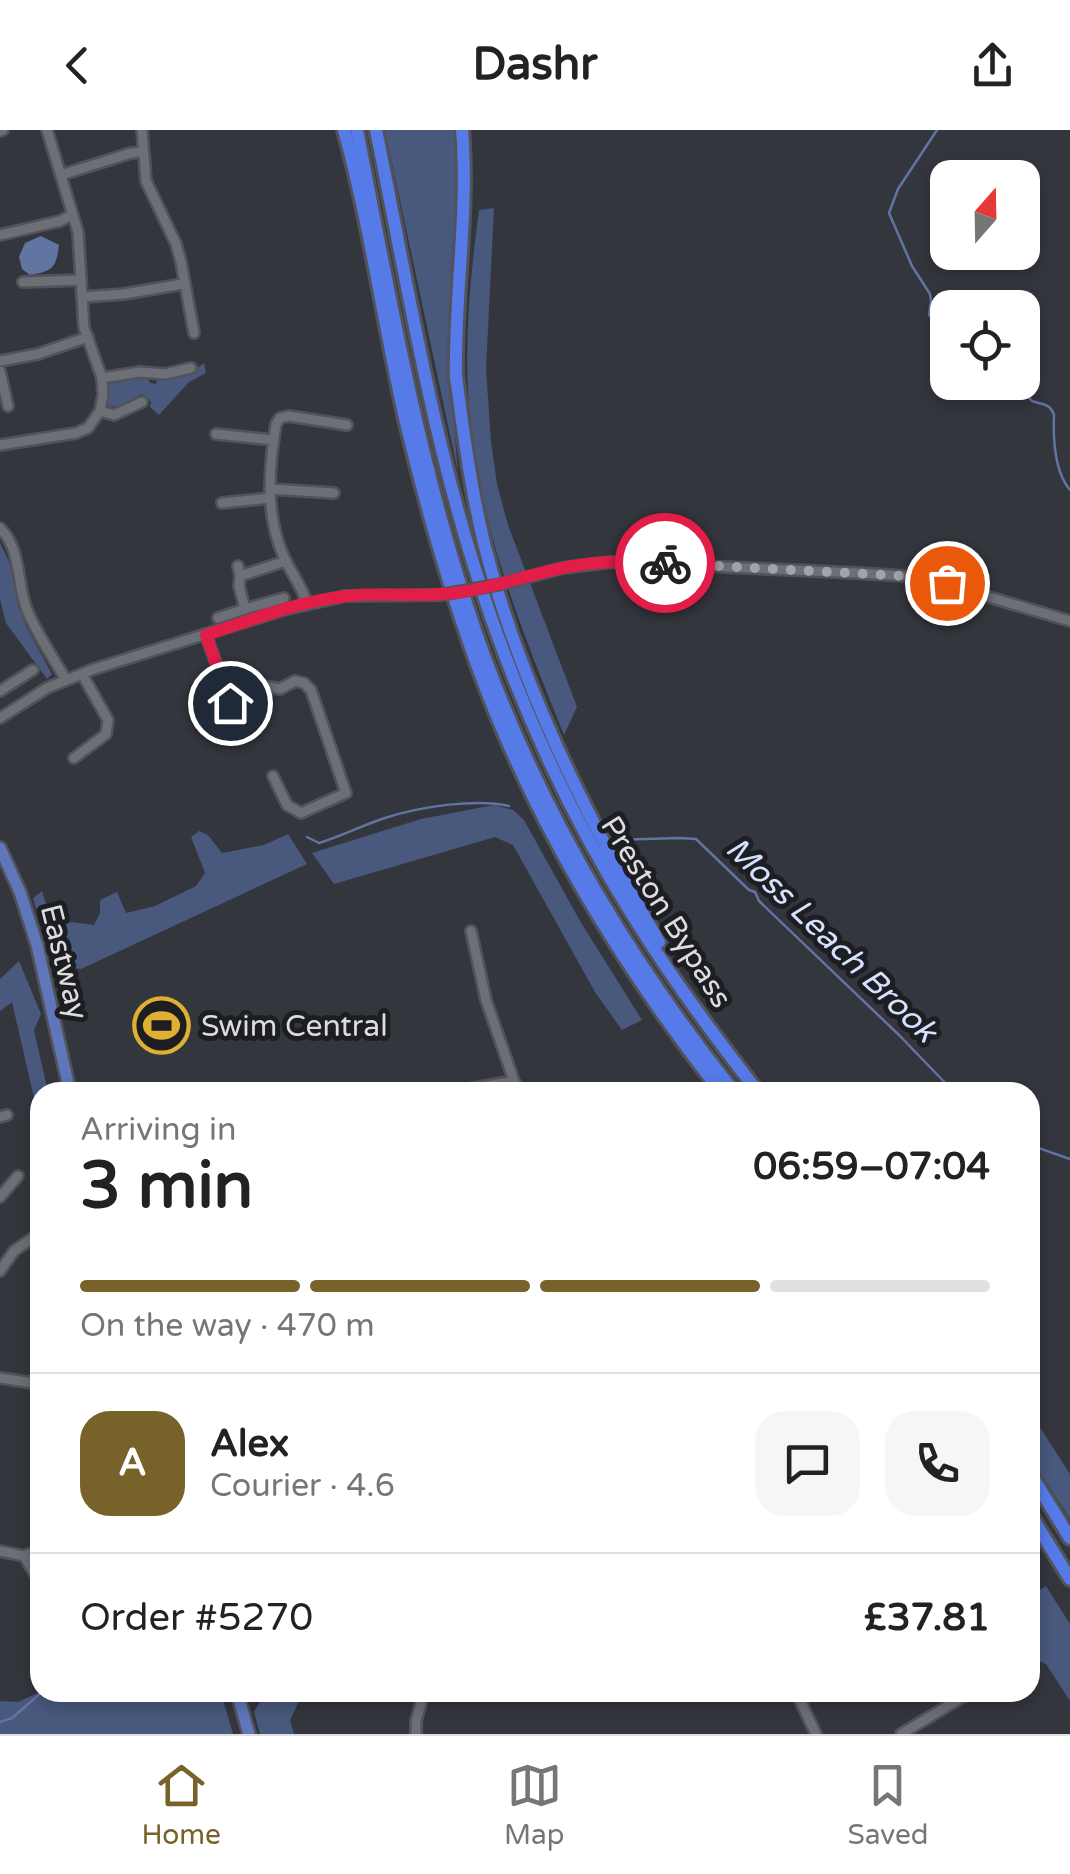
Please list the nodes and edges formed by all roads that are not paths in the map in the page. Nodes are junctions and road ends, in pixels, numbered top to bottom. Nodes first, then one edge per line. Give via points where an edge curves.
1 (47, 130) edge
2 (142, 130) edge
3 (344, 130) edge
4 (357, 130) edge
5 (376, 130) edge
6 (462, 130) edge
7 (142, 152) junction
8 (61, 175) junction
9 (72, 215) junction
10 (0, 235) edge
11 (81, 280) junction
12 (22, 282) dead end
13 (184, 284) junction
14 (82, 297) junction
15 (194, 333) dead end
16 (88, 338) junction
17 (0, 361) edge
18 (191, 368) dead end
19 (0, 371) edge
20 (456, 375) junction
21 (102, 378) junction
22 (142, 402) dead end
23 (283, 404) dead end
24 (8, 406) dead end
25 (100, 411) junction
26 (284, 417) junction
27 (348, 425) dead end
28 (216, 434) dead end
29 (274, 440) junction
30 (0, 445) edge
31 (270, 493) junction
32 (334, 493) dead end
33 (222, 502) dead end
34 (0, 528) edge
35 (286, 561) junction
36 (284, 598) dead end
37 (307, 604) junction
38 (245, 610) junction
39 (218, 618) dead end
40 (1070, 621) edge
41 (206, 635) junction
42 (34, 670) dead end
43 (82, 674) junction
44 (0, 676) edge
45 (66, 680) junction
46 (4, 689) edge
47 (238, 689) junction
48 (0, 718) edge
49 (250, 734) dead end
50 (545, 750) junction
51 (74, 758) dead end
52 (273, 776) dead end
53 (0, 848) edge
54 (471, 931) dead end
55 (708, 1026) junction
56 (68, 1082) edge
57 (514, 1082) edge
58 (714, 1082) edge
59 (726, 1082) edge
60 (750, 1082) edge
61 (18, 1176) dead end
62 (0, 1197) edge
63 (30, 1239) edge
64 (0, 1249) edge
65 (7, 1258) junction
66 (0, 1271) edge
67 (0, 1378) edge
68 (30, 1384) edge
69 (1040, 1489) edge
70 (1040, 1530) edge
71 (1070, 1538) edge
72 (0, 1550) edge
73 (30, 1554) edge
74 (24, 1556) junction
75 (30, 1566) edge
76 (1070, 1578) edge
77 (241, 1702) edge
78 (421, 1702) edge
79 (801, 1702) edge
80 (954, 1702) edge
81 (249, 1734) edge
82 (416, 1734) edge
83 (816, 1734) edge
84 (901, 1734) edge

1 - 8 street
2 - 7 street
3 - 58 highway via 423,490 494,710 602,922
4 - 59 highway via 433,489 504,707 592,886
5 - 50 highway via 450,485 488,608
6 - 20 highway
7 - 8 street
7 - 13 street
8 - 9 street
9 - 10 street
9 - 11 street
11 - 12 street
11 - 14 street
13 - 14 street
13 - 15 street
14 - 16 street
16 - 17 street
16 - 21 street
18 - 21 street
19 - 24 street
20 - 50 highway via 471,514
20 - 55 highway via 486,550 526,670 603,843
21 - 25 street
22 - 25 street via 114,415
23 - 26 street
25 - 30 street via 76,433
26 - 27 street
26 - 29 street
28 - 29 street
29 - 31 street
31 - 32 street
31 - 33 street
31 - 35 street
34 - 45 street via 10,538 27,611
35 - 37 street
35 - 38 street via 239,571
36 - 38 street
37 - 40 street, bridge via 358,595 440,595 611,562 921,577
37 - 41 street
38 - 39 street
41 - 43 street
41 - 47 street via 228,698
42 - 46 street
43 - 45 street
43 - 51 street via 108,720 106,734
44 - 46 street
45 - 48 street
47 - 49 street
47 - 52 street via 259,683 280,689 295,681 308,686 346,793 301,813 287,806
50 - 55 highway, Preston Bypass via 620,896
53 - 56 main road, Eastway via 37,945
54 - 57 street
55 - 60 highway, Preston Bypass
61 - 62 street
63 - 65 street
64 - 65 street
65 - 66 street
67 - 68 street
69 - 71 highway
70 - 76 highway
72 - 74 street
73 - 74 street
74 - 75 street
77 - 81 main road
78 - 82 street
79 - 83 street
80 - 84 street

